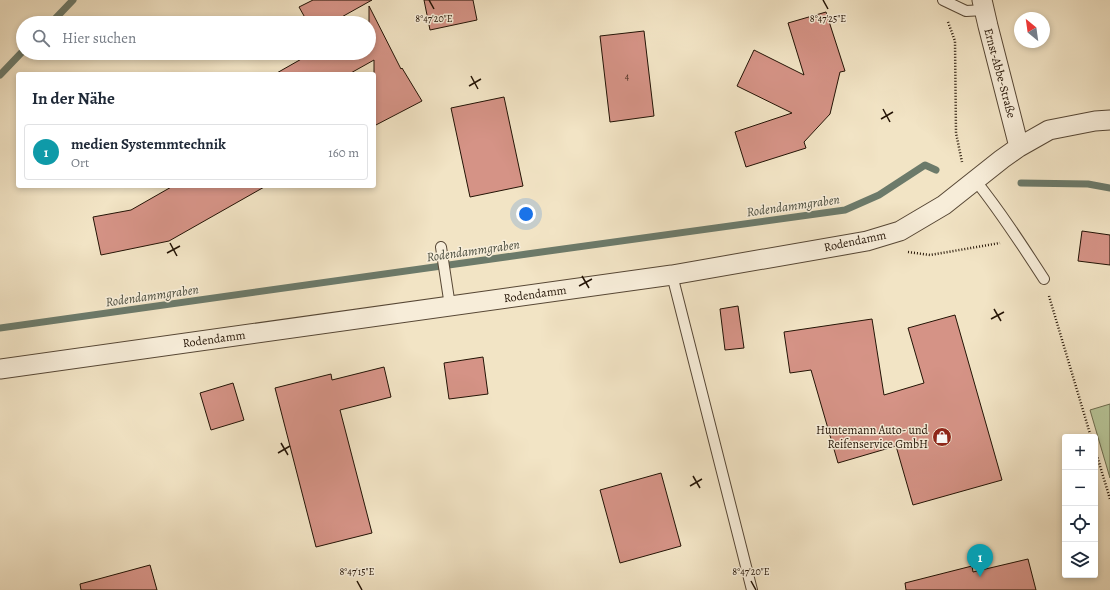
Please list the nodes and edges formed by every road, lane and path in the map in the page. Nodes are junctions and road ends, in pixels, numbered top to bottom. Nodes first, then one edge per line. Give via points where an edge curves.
1 (943, 0) edge
2 (983, 5) edge
3 (948, 20) dead end
4 (1110, 120) edge
5 (1020, 147) junction
6 (975, 180) junction
7 (1019, 240) junction
8 (440, 247) dead end
9 (901, 250) dead end
10 (672, 275) junction
11 (1044, 279) joint
12 (450, 306) junction
13 (0, 369) edge
14 (1090, 434) edge
15 (1098, 459) edge
16 (1110, 500) edge
17 (752, 590) edge

1 - 2 lane via 966,11
2 - 5 street, Ernst-Abbe-Straße
3 - 6 path via 955,41 956,133 963,164
4 - 5 street, Rodendamm via 1049,130
5 - 6 street, Rodendamm
6 - 7 lane
6 - 10 street, Rodendamm via 944,205 900,230 867,240
7 - 9 path via 930,255
7 - 11 lane
8 - 12 lane
10 - 12 street, Rodendamm
10 - 17 lane
11 - 14 path
12 - 13 street, Rodendamm
15 - 16 path

